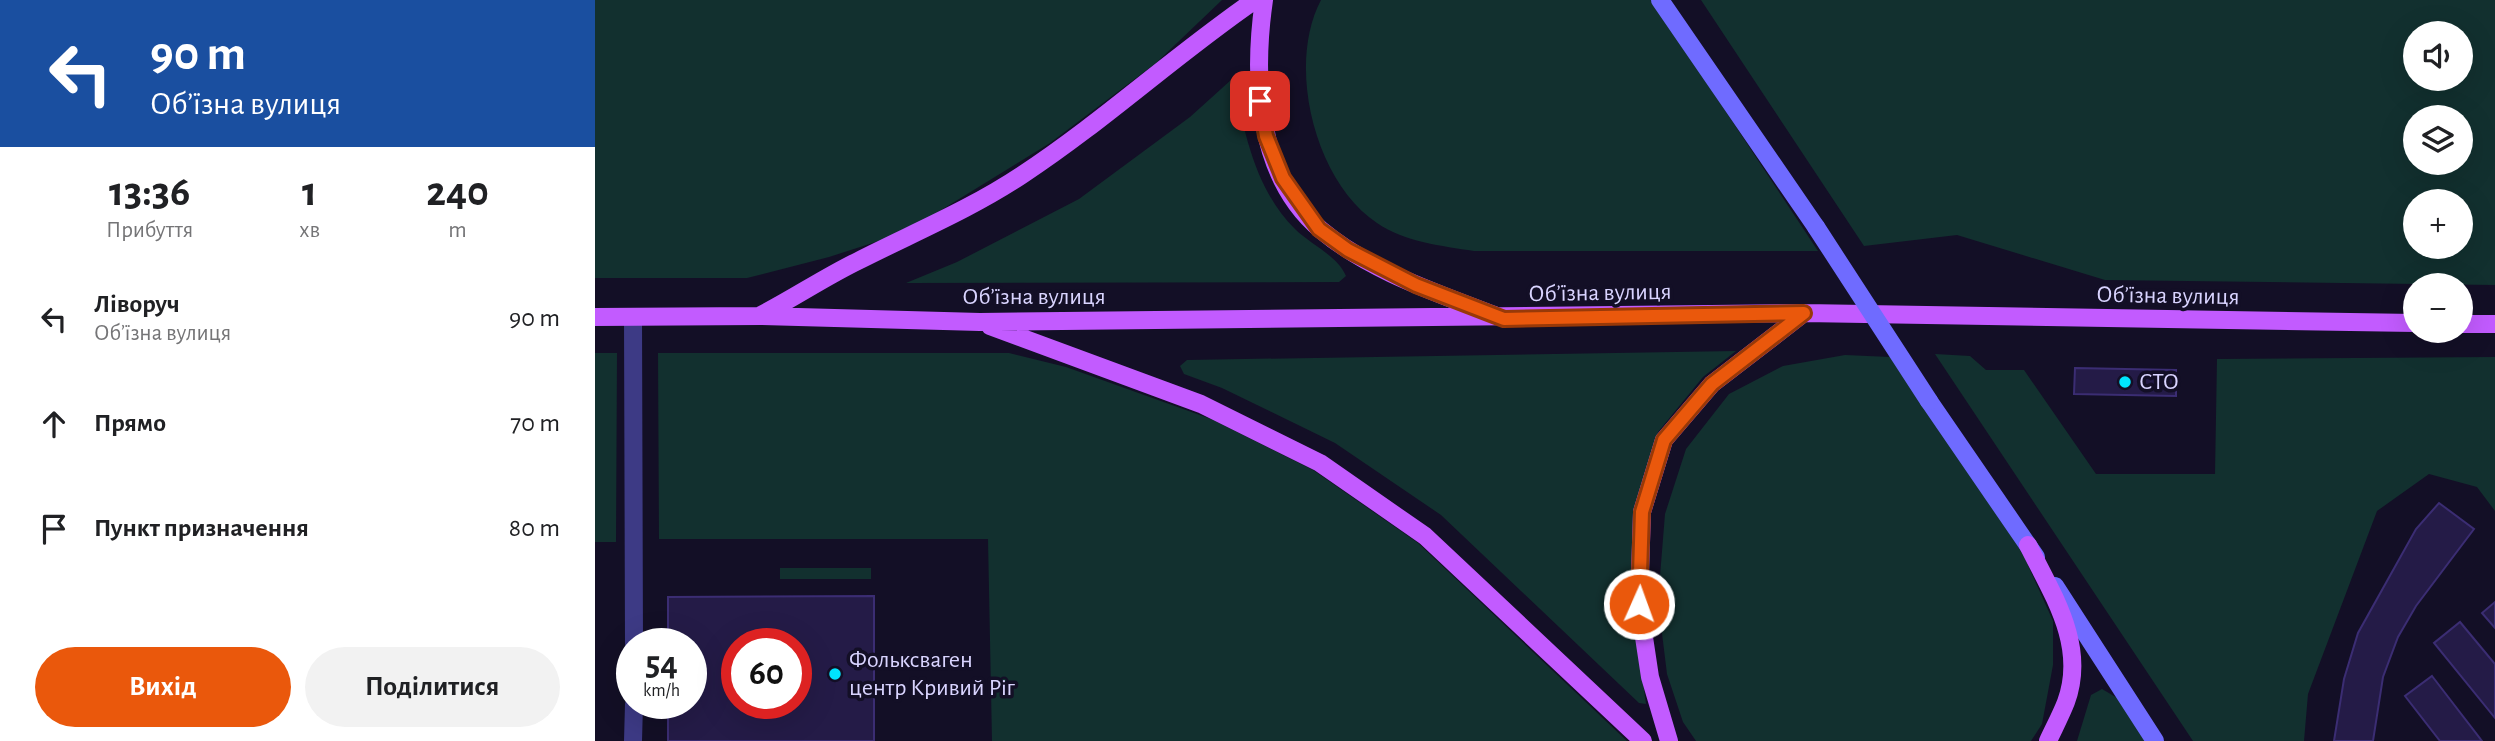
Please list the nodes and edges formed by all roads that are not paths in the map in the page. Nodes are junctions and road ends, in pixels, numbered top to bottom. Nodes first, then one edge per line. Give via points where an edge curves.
1 (1255, 0) edge
2 (1264, 0) edge
3 (1660, 0) edge
4 (1804, 313) junction
5 (761, 316) junction
6 (595, 317) edge
7 (633, 317) junction
8 (1504, 319) junction
9 (980, 322) junction
10 (2403, 323) edge
11 (2473, 324) edge
12 (2495, 324) edge
13 (2028, 545) junction
14 (634, 628) edge
15 (634, 719) edge
16 (633, 741) edge
17 (1643, 741) edge
18 (1668, 741) edge
19 (2047, 741) edge
20 (2155, 741) edge

1 - 5 main road via 1118,107 1020,176
2 - 8 main road via 1258,68 1264,125 1283,178 1299,204 1319,229 1348,250 1416,285
3 - 13 main road, bridge
4 - 8 main road, Обʼїзна вулиця
4 - 10 main road, Обʼїзна вулиця
4 - 18 main road via 1712,384 1664,440 1642,512 1639,604 1650,677
5 - 7 main road, Обʼїзна вулиця
5 - 9 main road, Обʼїзна вулиця
6 - 7 main road, Обʼїзна вулиця
7 - 14 lane
8 - 9 main road, Обʼїзна вулиця
9 - 17 main road via 1201,404 1320,463 1426,537
11 - 12 main road
13 - 19 main road via 2067,625 2074,656 2067,701
13 - 20 main road
15 - 16 lane

